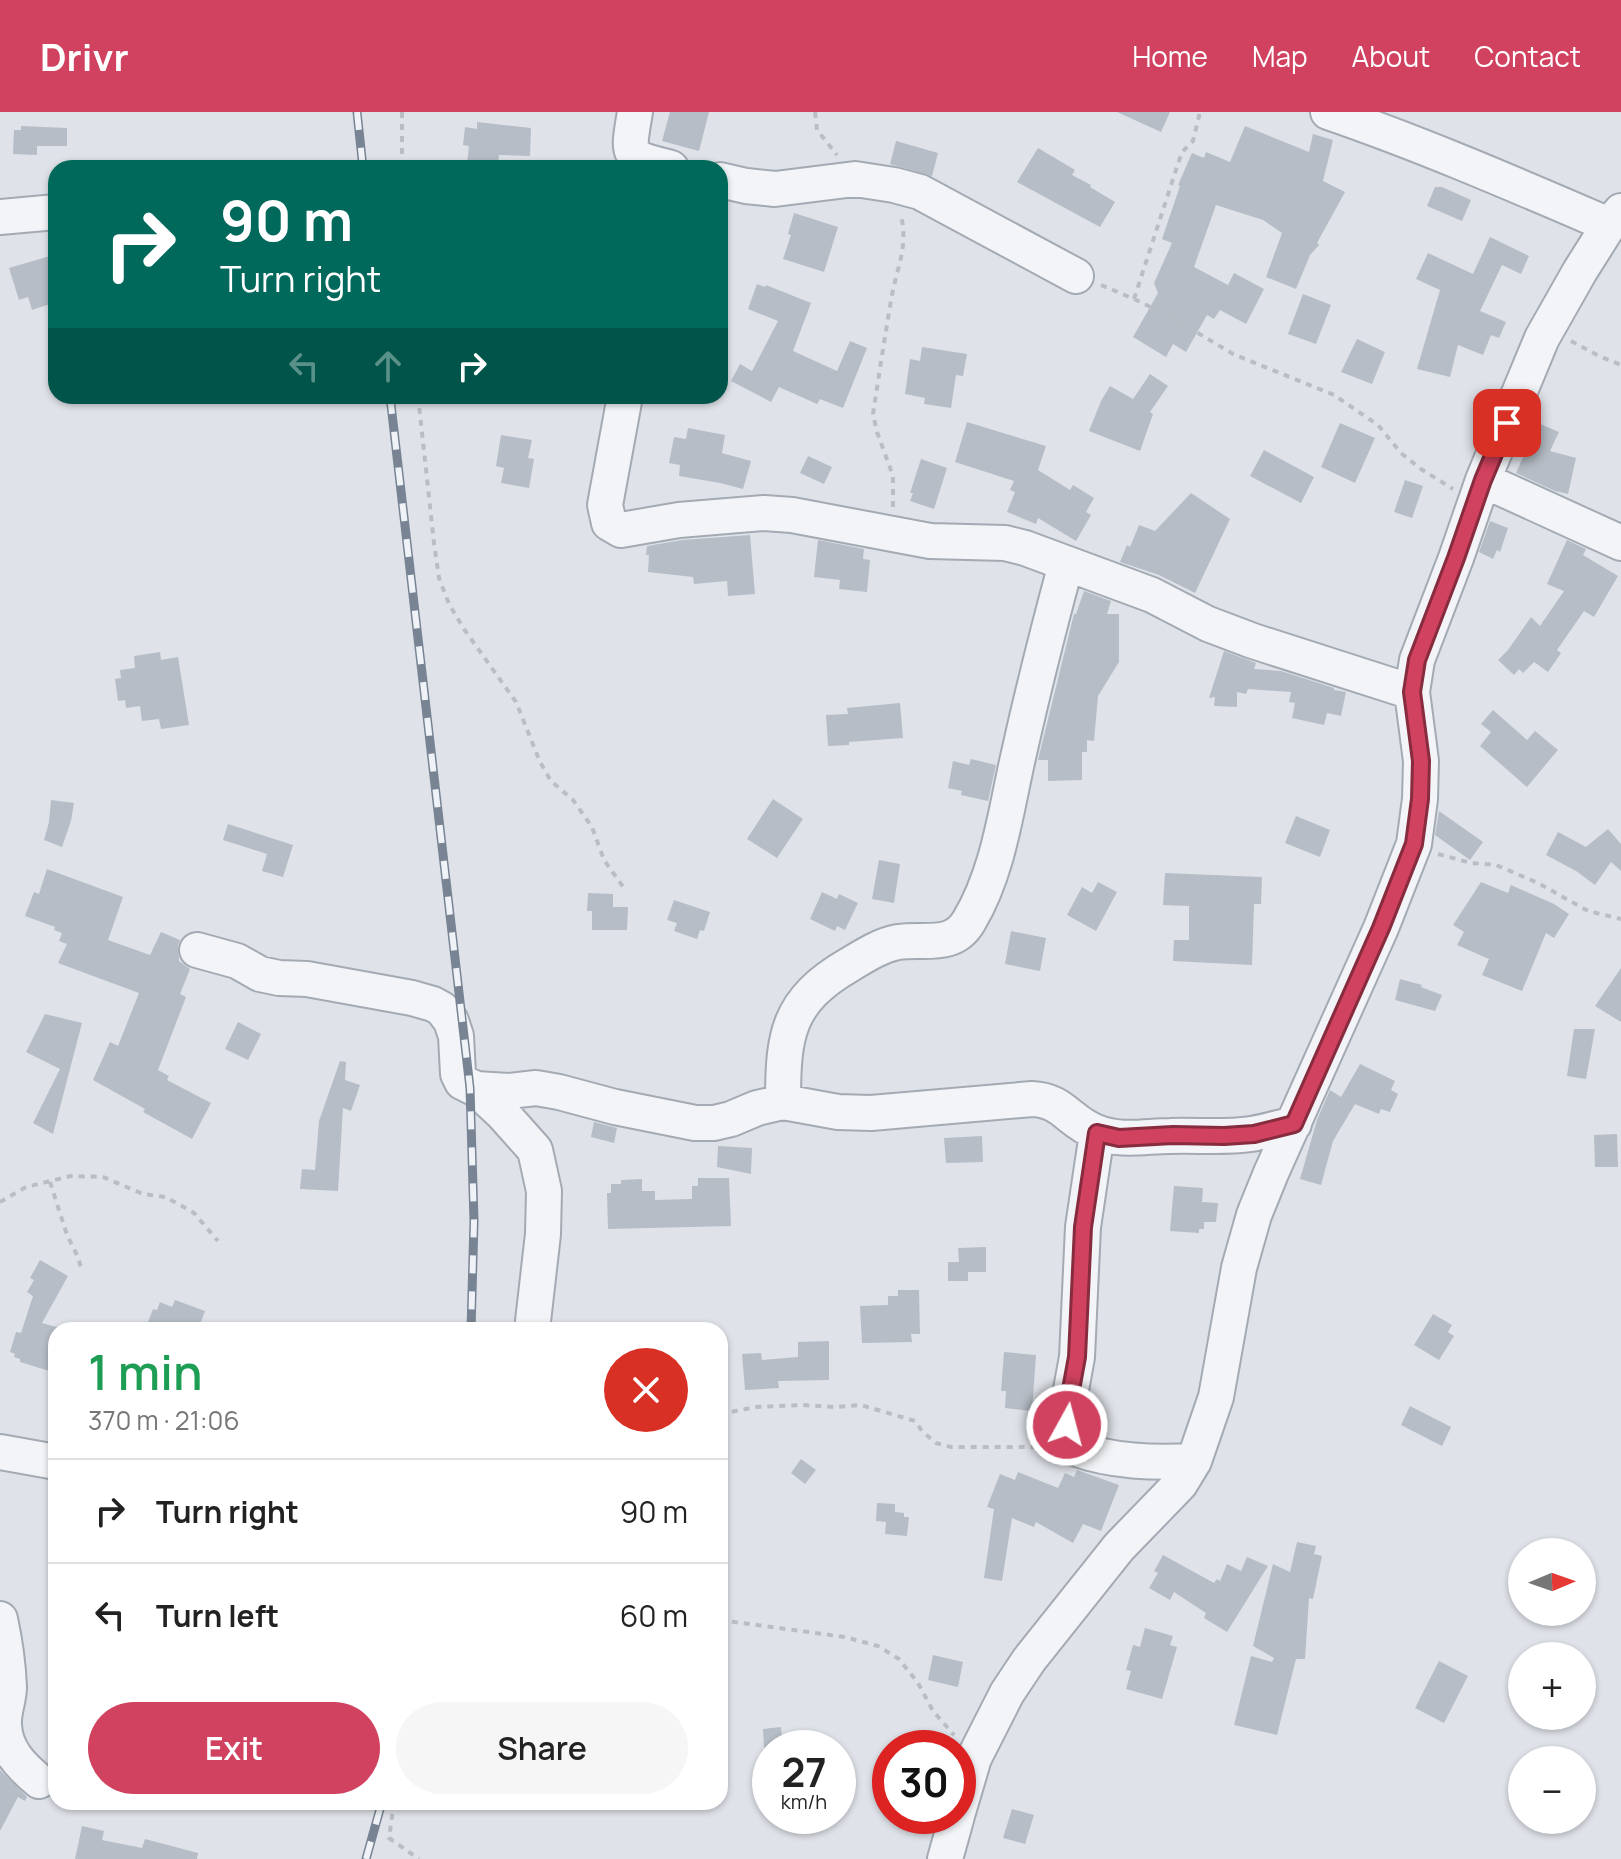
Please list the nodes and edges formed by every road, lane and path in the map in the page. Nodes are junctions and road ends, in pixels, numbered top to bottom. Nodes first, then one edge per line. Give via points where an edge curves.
1 (402, 112) edge
2 (635, 112) edge
3 (815, 112) edge
4 (1200, 112) edge
5 (1328, 112) edge
6 (402, 160) edge
7 (641, 160) edge
8 (855, 179) junction
9 (728, 182) edge
10 (894, 185) junction
11 (48, 213) edge
12 (0, 217) edge
13 (1615, 218) edge
14 (1076, 276) joint
15 (1134, 299) junction
16 (1548, 329) junction
17 (1621, 365) edge
18 (419, 404) edge
19 (624, 404) edge
20 (1479, 492) junction
21 (892, 534) junction
22 (1621, 543) edge
23 (1066, 564) junction
24 (1412, 692) junction
25 (1414, 844) junction
26 (626, 891) dead end
27 (1621, 919) edge
28 (197, 950) dead end
29 (476, 1089) junction
30 (783, 1102) junction
31 (1294, 1124) junction
32 (1097, 1133) junction
33 (50, 1182) junction
34 (0, 1202) edge
35 (218, 1241) dead end
36 (82, 1271) dead end
37 (533, 1322) edge
38 (728, 1412) edge
39 (1074, 1448) junction
40 (0, 1452) edge
41 (48, 1461) edge
42 (1194, 1461) junction
43 (0, 1619) edge
44 (728, 1621) edge
45 (950, 1730) edge
46 (976, 1754) edge
47 (39, 1781) dead end
48 (393, 1810) edge
49 (952, 1834) edge
50 (419, 1859) edge
51 (945, 1859) edge

1 - 6 path
2 - 7 street via 629,143 631,153
3 - 8 path via 817,130
4 - 15 path
5 - 13 street
8 - 9 street via 775,189
8 - 10 street
10 - 14 street via 920,192
10 - 21 path via 903,252 873,414 893,476
11 - 12 street
13 - 16 street
14 - 15 path
15 - 20 path via 1233,354 1334,395 1378,425 1421,469
16 - 17 path
16 - 20 street
18 - 26 path via 439,578 449,604 516,702 551,781 592,827 604,860
19 - 21 street via 605,505 609,523 621,530 764,513
20 - 22 street
20 - 24 street via 1417,660
21 - 23 street via 1005,543
23 - 24 street via 1152,595 1253,641
23 - 30 street via 993,870 969,923 957,936 941,941 887,945 835,973 808,995 788,1031
24 - 25 street via 1421,761
25 - 27 path via 1445,857 1496,865 1588,911
25 - 31 street
28 - 29 street via 260,974 433,1004 451,1021 462,1082
29 - 30 street via 536,1088 695,1123 731,1119
29 - 37 street via 535,1150 544,1219
30 - 32 street via 871,1113 1044,1099
31 - 32 street via 1224,1136 1119,1138
31 - 42 street via 1254,1215 1216,1397
32 - 39 street via 1068,1406 1068,1436
33 - 34 path via 26,1187
33 - 35 path via 71,1176 103,1177 165,1197 194,1213
33 - 36 path
38 - 39 path via 861,1405 915,1421 936,1443 951,1447
39 - 42 street via 1159,1463
40 - 41 street
42 - 46 street via 1029,1660
43 - 47 street via 7,1650 8,1745
44 - 45 path via 878,1646 899,1659
48 - 50 path via 389,1838
49 - 51 street

